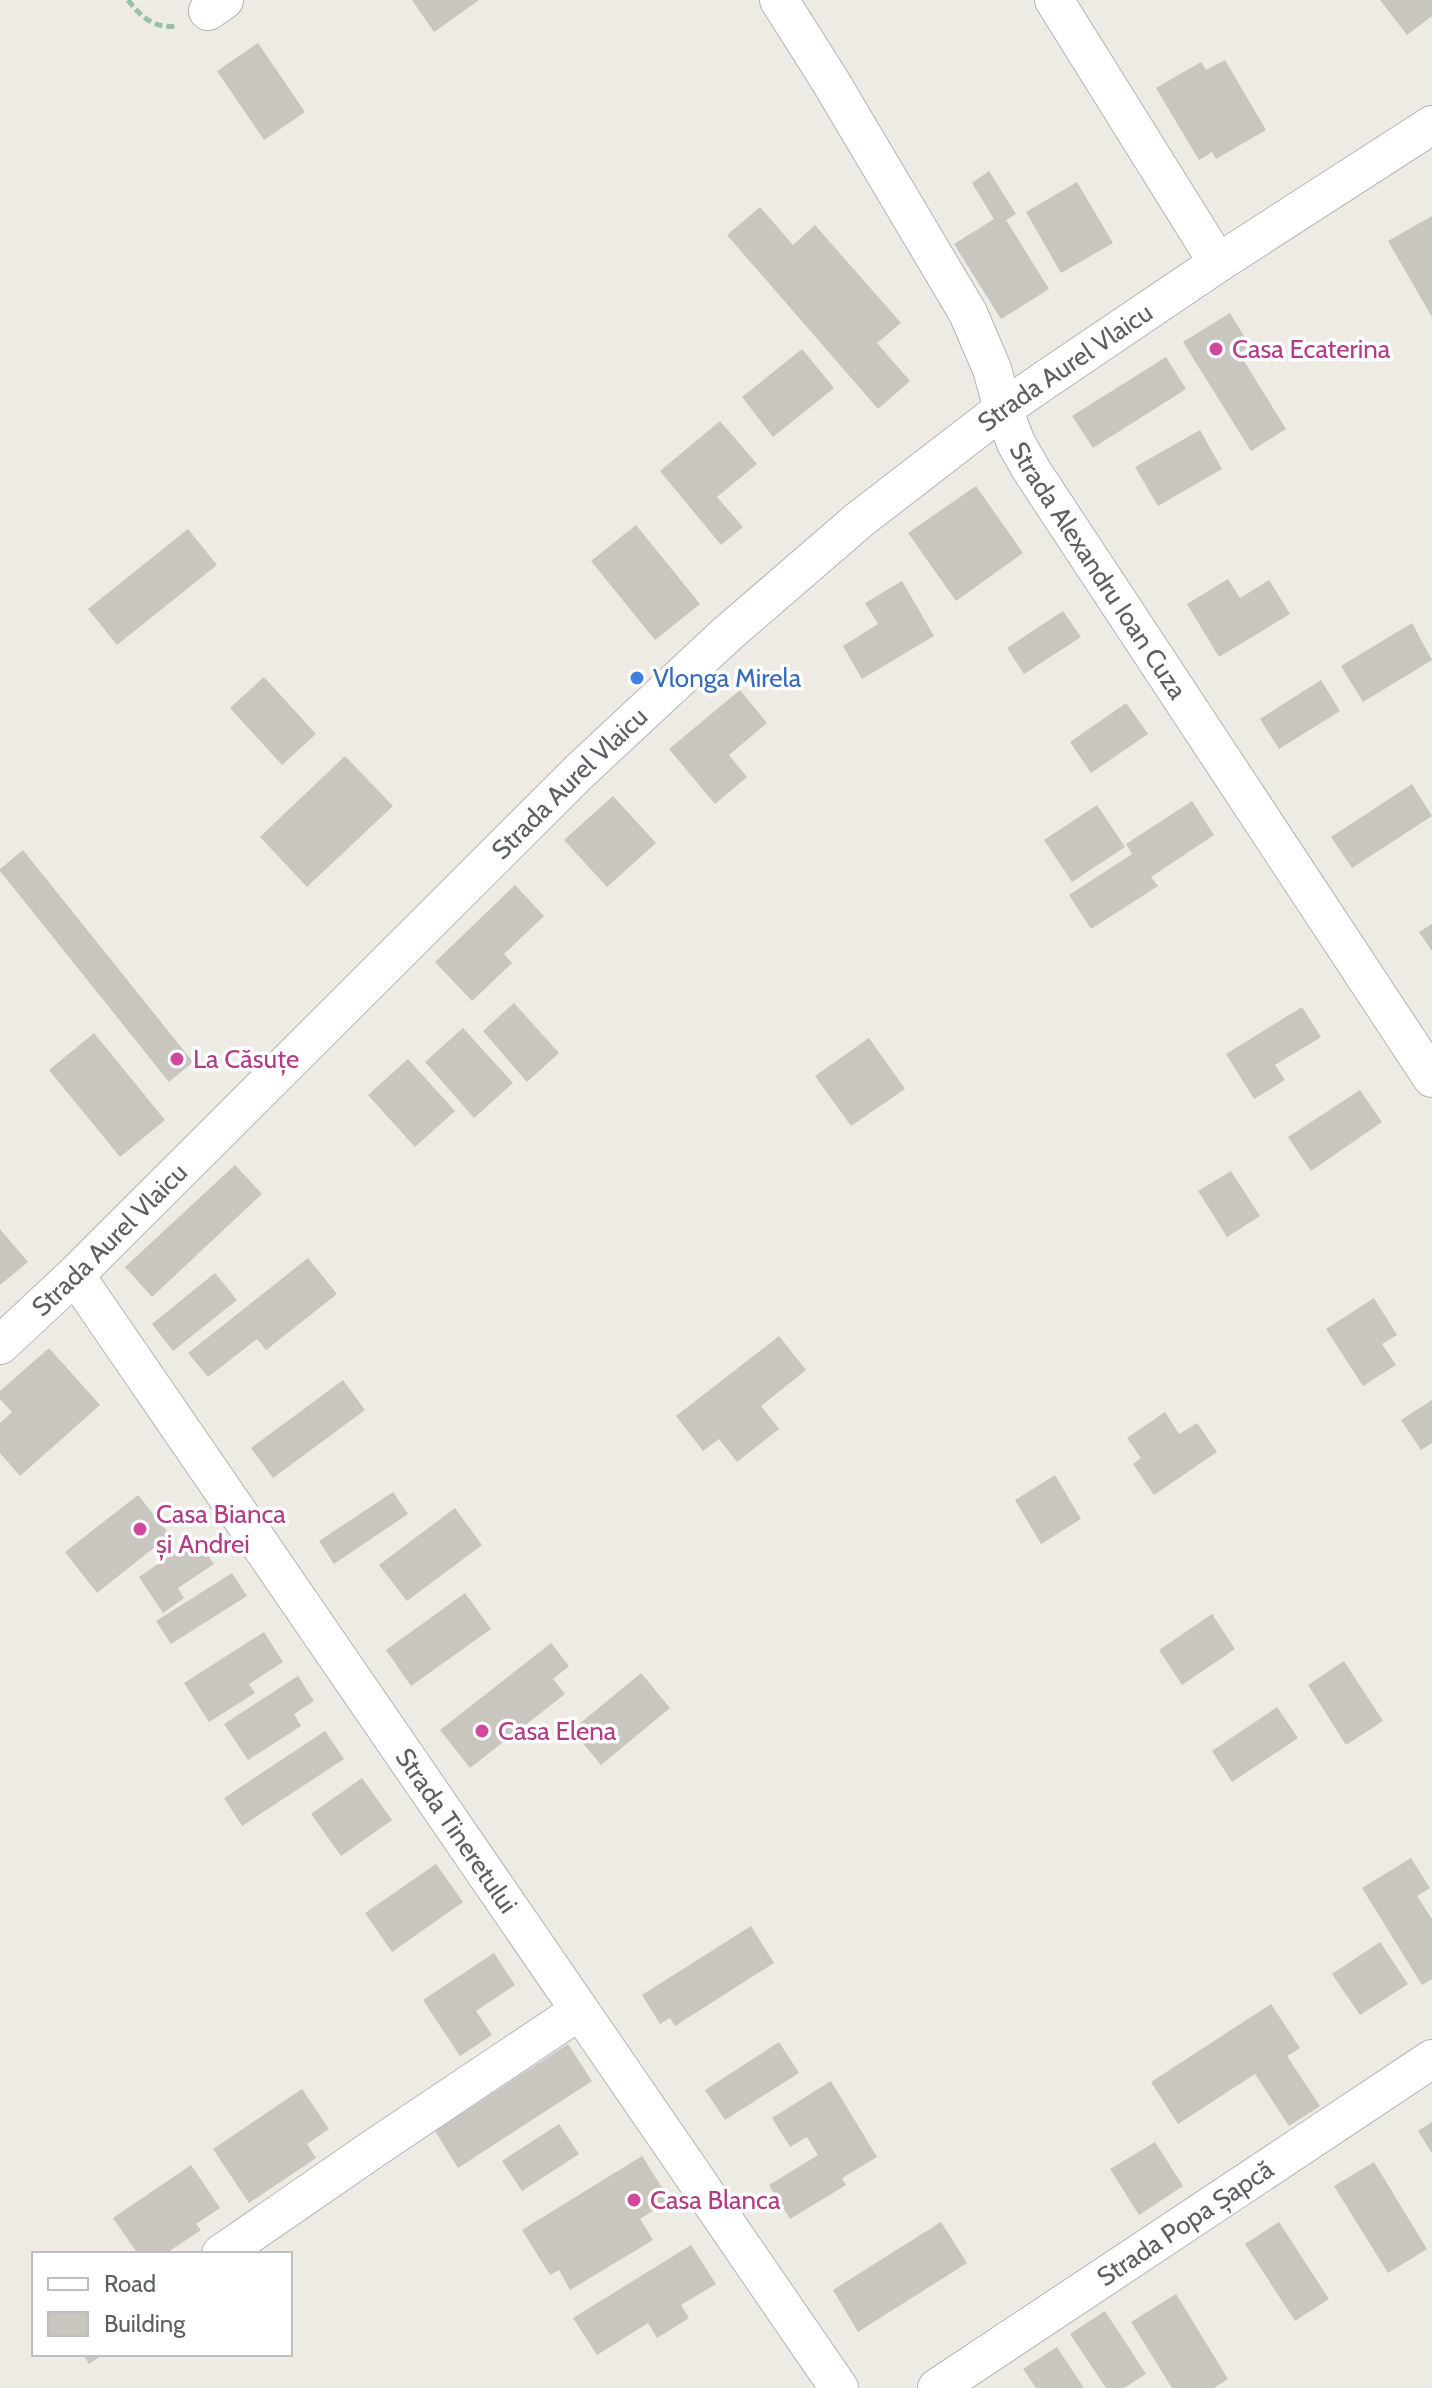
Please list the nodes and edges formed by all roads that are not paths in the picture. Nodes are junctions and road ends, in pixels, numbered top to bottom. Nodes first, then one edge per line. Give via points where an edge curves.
1 (779, 0) edge
2 (1054, 0) edge
3 (1432, 125) edge
4 (1218, 263) junction
5 (1003, 409) junction
6 (1432, 1078) edge
7 (75, 1275) junction
8 (0, 1345) edge
9 (579, 2011) junction
10 (1432, 2059) edge
11 (224, 2252) edge
12 (839, 2388) edge
13 (937, 2388) edge

1 - 5 street, Strada Alexandru Ioan Cuza via 968,313
2 - 4 street
3 - 4 street, Strada Aurel Vlaicu
4 - 5 street, Strada Aurel Vlaicu
5 - 6 street, Strada Alexandru Ioan Cuza via 1032,471
5 - 7 street, Strada Aurel Vlaicu via 859,520 625,729
7 - 8 street, Strada Aurel Vlaicu
7 - 9 street, Strada Tineretului
9 - 11 street
9 - 12 street, Strada Tineretului
10 - 13 street, Strada Popa Șapcă

